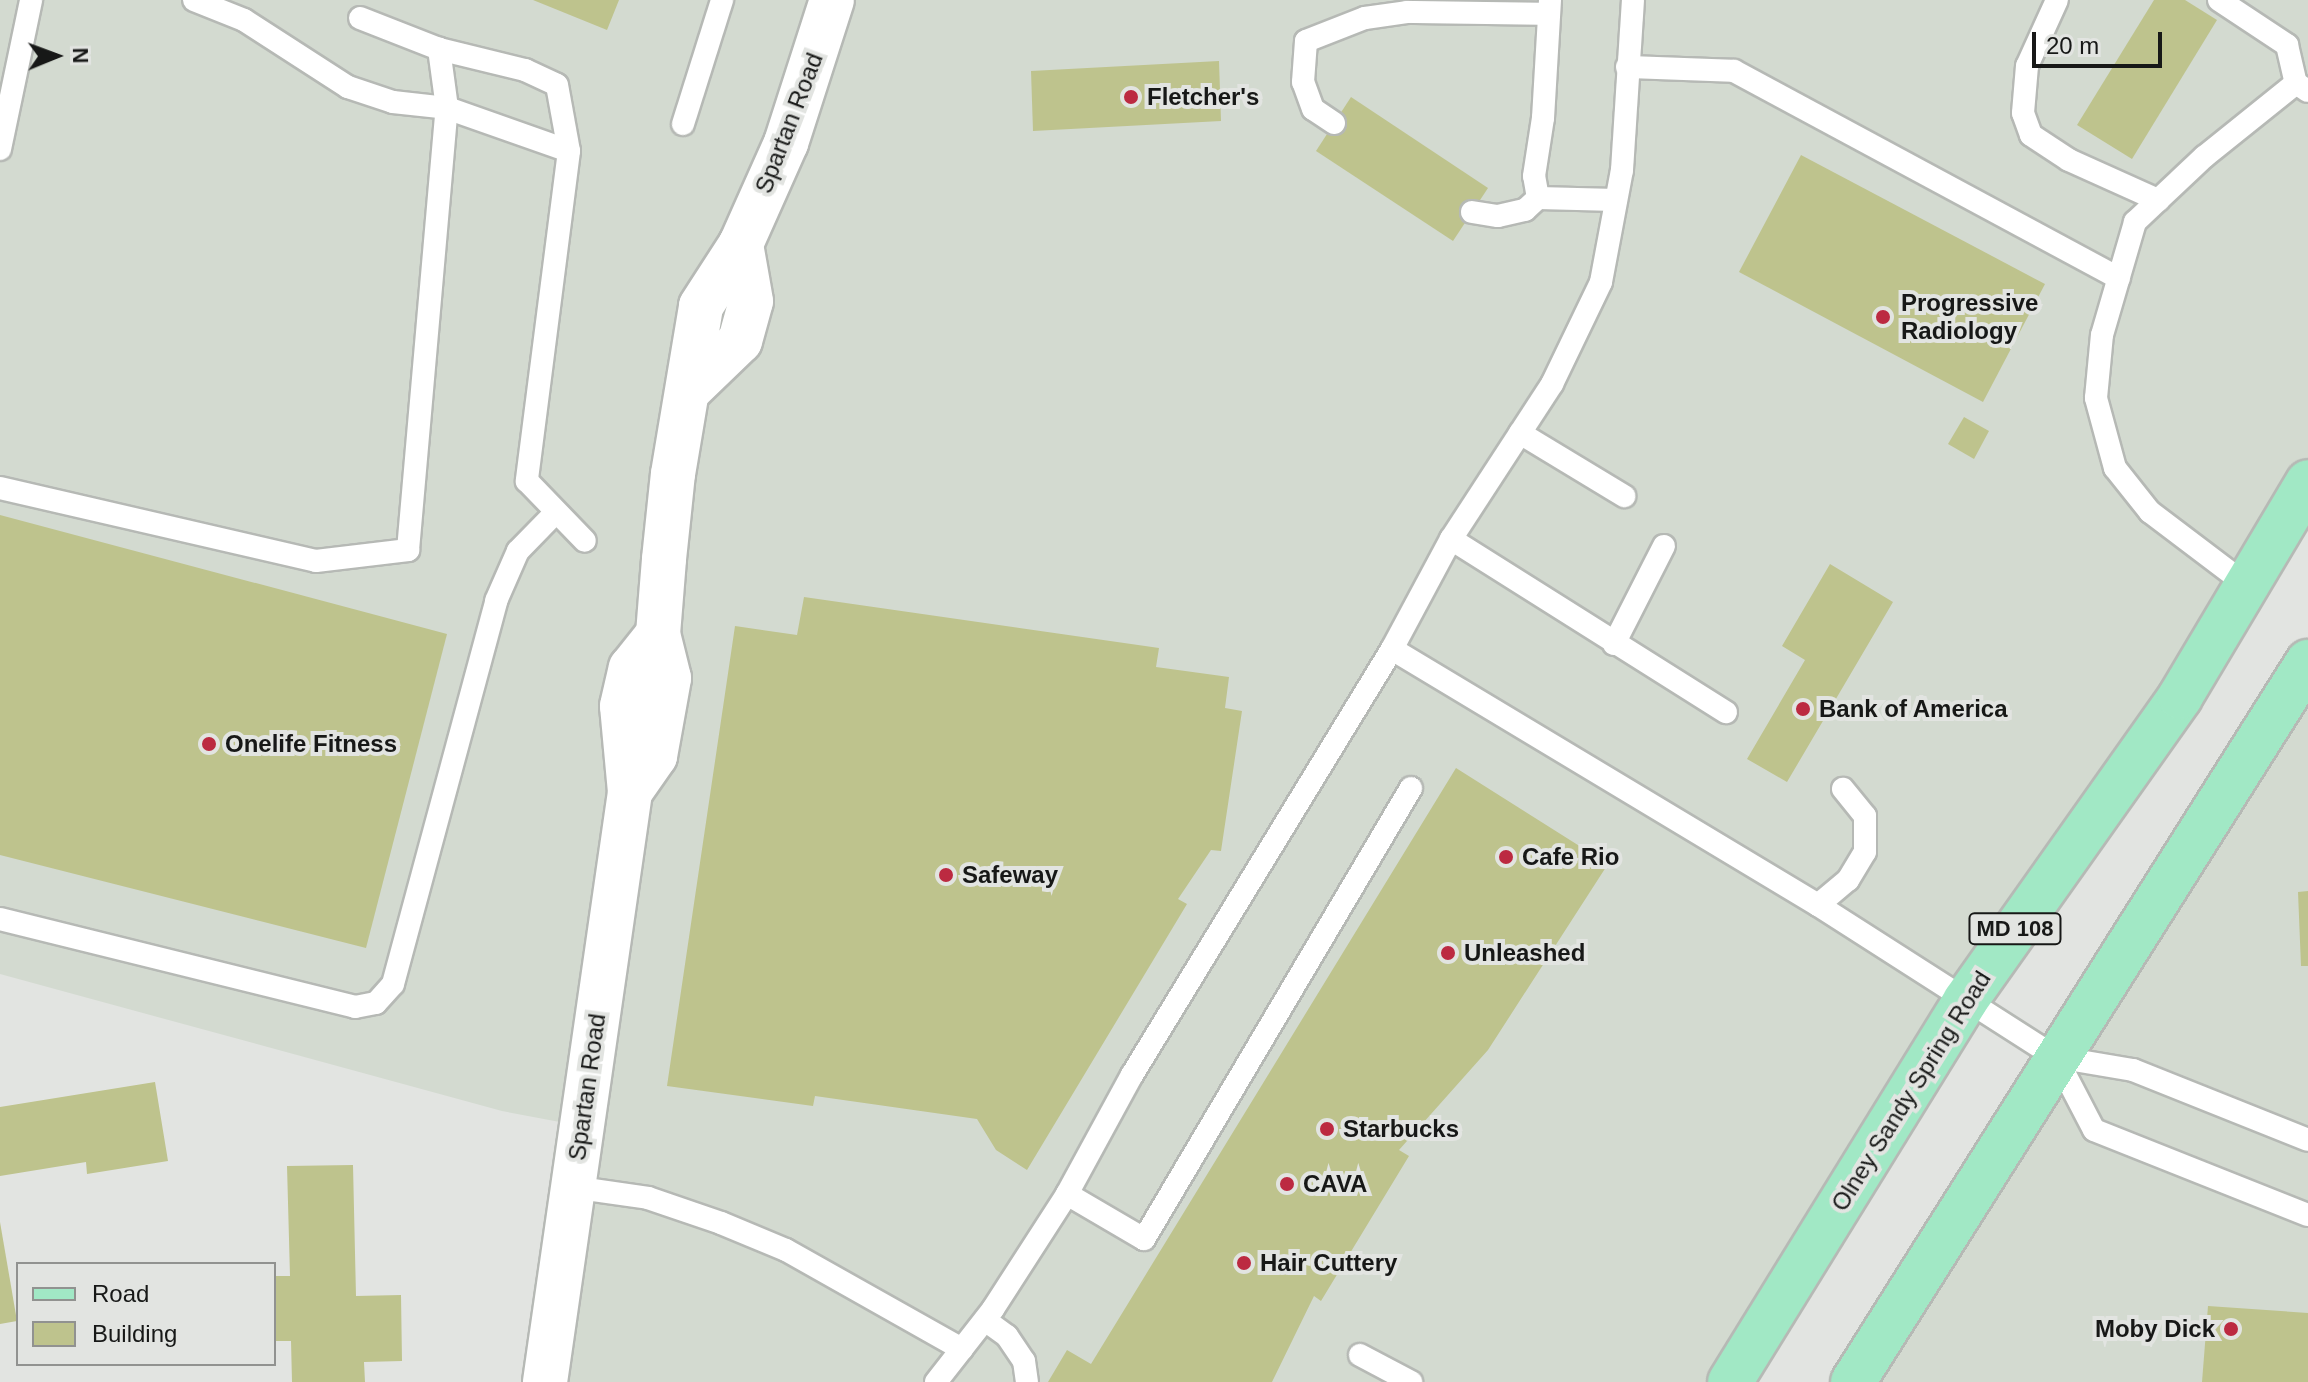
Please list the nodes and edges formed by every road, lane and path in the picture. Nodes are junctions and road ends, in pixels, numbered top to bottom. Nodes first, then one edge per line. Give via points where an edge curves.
1 (31, 0) edge
2 (194, 0) edge
3 (722, 0) edge
4 (832, 0) edge
5 (1633, 0) edge
6 (2057, 0) edge
7 (2219, 0) edge
8 (1549, 7) edge
9 (360, 18) dead end
10 (439, 49) junction
11 (1627, 67) junction
12 (2302, 87) edge
13 (447, 108) junction
14 (1334, 123) dead end
15 (683, 124) dead end
16 (0, 149) edge
17 (569, 151) junction
18 (1538, 198) junction
19 (1616, 200) junction
20 (2158, 200) junction
21 (1472, 212) dead end
22 (2119, 278) junction
23 (1520, 433) junction
24 (2308, 482) edge
25 (0, 488) edge
26 (1624, 496) dead end
27 (556, 512) junction
28 (1451, 539) junction
29 (585, 541) dead end
30 (1664, 546) dead end
31 (2248, 586) junction
32 (1614, 644) junction
33 (1392, 649) junction
34 (2308, 662) edge
35 (1726, 712) dead end
36 (1411, 788) dead end
37 (1843, 789) dead end
38 (1818, 905) junction
39 (0, 919) edge
40 (1965, 1001) junction
41 (2056, 1057) junction
42 (2308, 1140) edge
43 (572, 1187) junction
44 (1067, 1194) junction
45 (2308, 1215) edge
46 (985, 1320) junction
47 (962, 1349) junction
48 (1360, 1355) dead end
49 (545, 1382) edge
50 (936, 1382) edge
51 (1027, 1382) edge
52 (1411, 1382) edge
53 (1730, 1382) edge
54 (1853, 1382) edge

1 - 16 lane
2 - 13 lane via 244,20 348,87 393,102
3 - 15 lane
4 - 43 street, Spartan Road via 786,143 741,244 751,301 740,341 690,389 673,474 658,634 669,678 655,756 630,792
5 - 11 lane
6 - 20 lane via 2027,66 2023,113 2031,135 2069,160
7 - 12 lane via 2287,45
8 - 14 lane via 1407,12 1331,28 1306,41 1303,82 1313,109
8 - 18 lane via 1534,176
9 - 10 lane
10 - 13 lane
10 - 17 lane via 525,70 557,85
11 - 19 lane
11 - 22 lane via 1734,71
12 - 20 lane via 2204,157
13 - 17 lane
13 - 25 lane via 408,550 316,561
17 - 27 lane via 527,481
18 - 19 lane
18 - 21 lane via 1525,210 1498,216
19 - 23 lane via 1601,282 1552,384
20 - 22 lane via 2135,222
22 - 31 lane via 2102,335 2096,398 2115,468 2150,512
23 - 26 lane
23 - 28 lane
24 - 31 main road, Olney Sandy Spring Road / MD 108
27 - 29 lane
27 - 39 lane via 518,551 496,601 393,984 376,1003 355,1007
28 - 32 lane
28 - 33 lane
30 - 32 lane
31 - 40 main road, Olney Sandy Spring Road / MD 108 via 2180,697
32 - 35 lane
33 - 38 lane
33 - 44 lane via 1132,1075
34 - 41 main road
36 - 44 lane via 1144,1239
37 - 38 lane via 1865,816 1865,852 1848,880
38 - 40 lane
40 - 41 lane
40 - 53 main road, Olney Sandy Spring Road / MD 108
41 - 42 lane via 2133,1070
41 - 45 lane via 2094,1130
41 - 54 main road
43 - 47 lane via 648,1198 786,1250
43 - 49 street, Spartan Road
44 - 46 lane
46 - 47 lane
46 - 51 lane via 1007,1336 1024,1361
47 - 50 lane
48 - 52 lane

